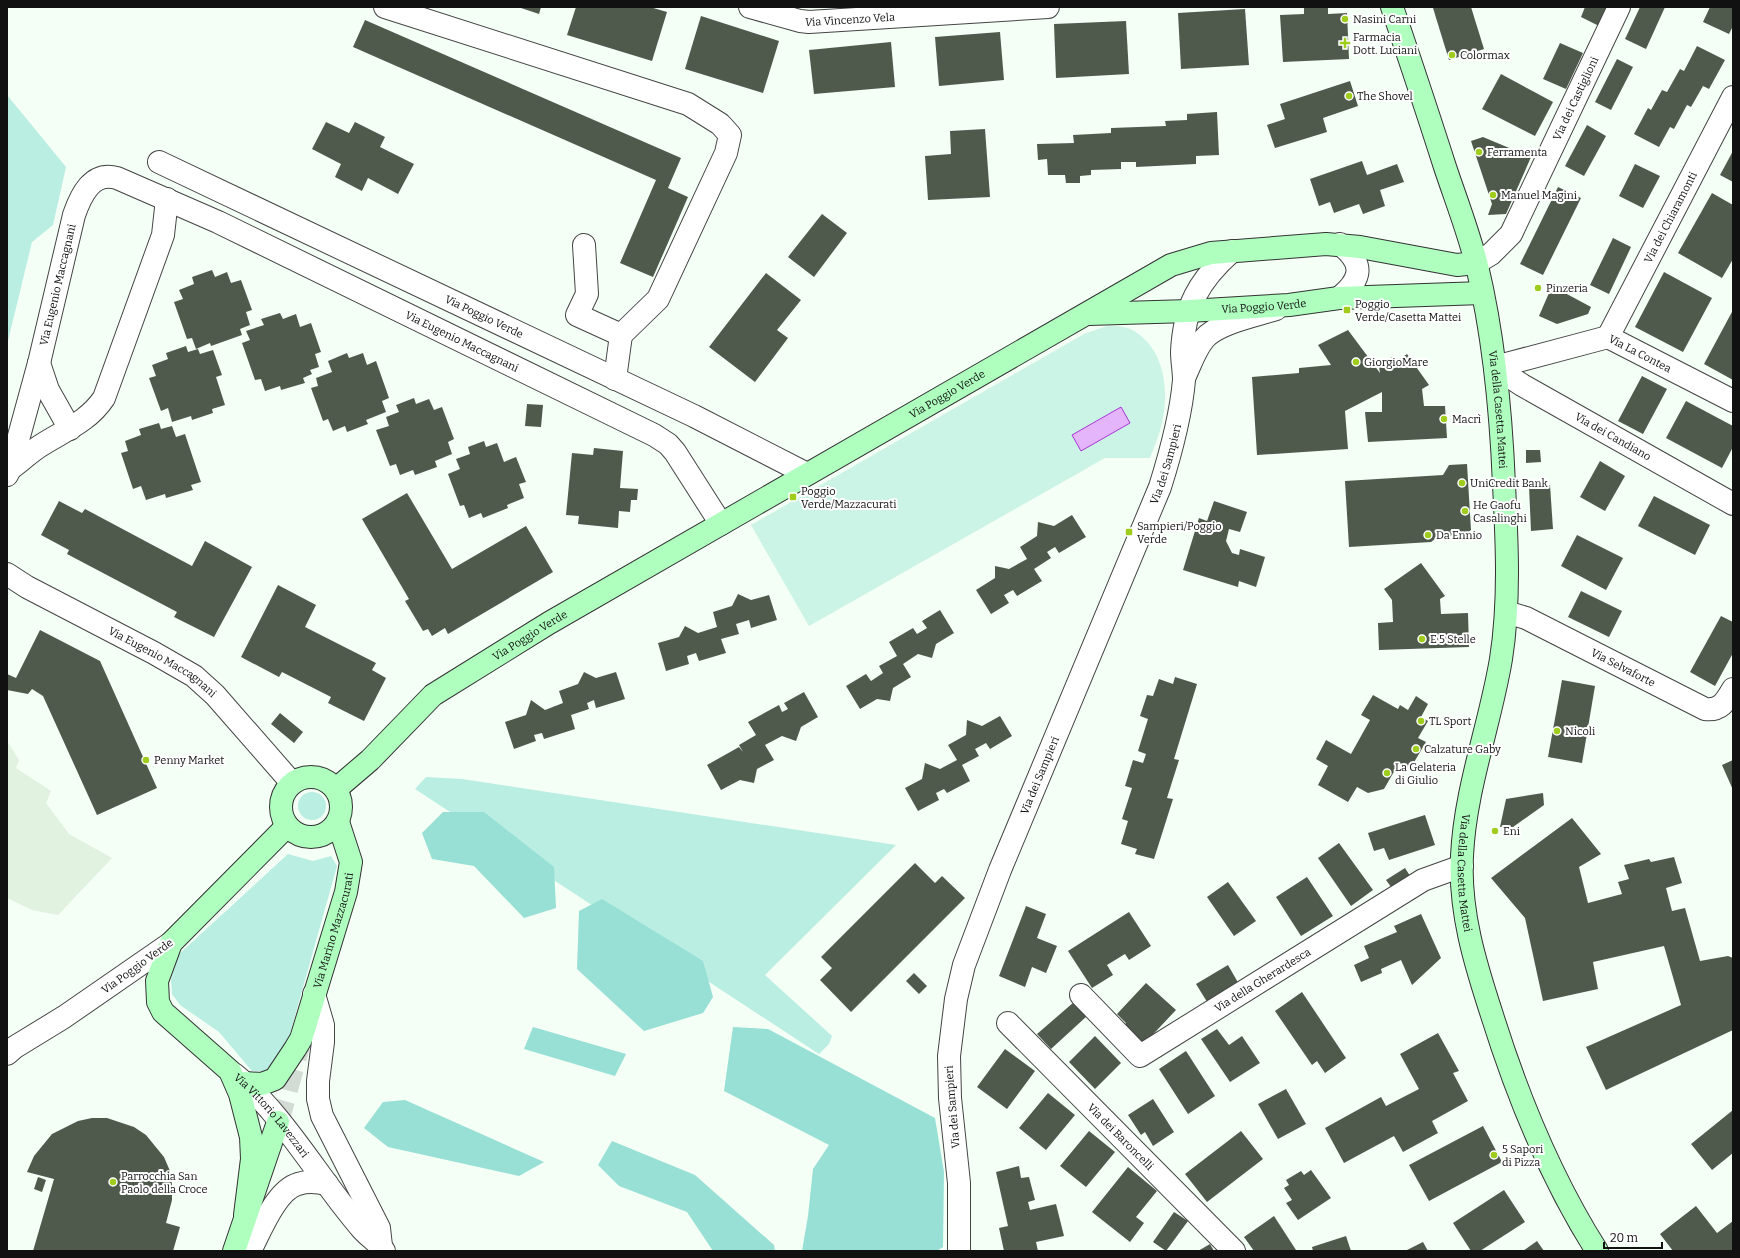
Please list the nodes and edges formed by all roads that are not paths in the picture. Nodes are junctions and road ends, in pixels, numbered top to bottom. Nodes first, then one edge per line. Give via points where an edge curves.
1 (385, 7) edge
2 (750, 7) edge
3 (1048, 7) edge
4 (1392, 7) edge
5 (1619, 7) edge
6 (1733, 97) edge
7 (159, 162) dead end
8 (167, 199) junction
9 (1340, 244) junction
10 (584, 245) dead end
11 (1232, 251) junction
12 (1476, 263) junction
13 (1482, 293) junction
14 (1339, 298) junction
15 (1289, 305) junction
16 (1189, 311) junction
17 (1087, 314) junction
18 (621, 335) junction
19 (1608, 337) junction
20 (39, 363) junction
21 (1495, 367) junction
22 (1184, 378) junction
23 (615, 379) junction
24 (1733, 401) edge
25 (70, 429) junction
26 (9, 472) edge
27 (807, 474) junction
28 (1733, 504) edge
29 (721, 524) junction
30 (7, 574) edge
31 (1506, 612) junction
32 (1733, 689) edge
33 (292, 783) junction
34 (336, 789) junction
35 (338, 822) junction
36 (287, 826) junction
37 (1462, 866) junction
38 (171, 943) junction
39 (314, 994) junction
40 (1081, 995) dead end
41 (1008, 1023) dead end
42 (7, 1054) edge
43 (237, 1077) junction
44 (278, 1122) junction
45 (327, 1184) junction
46 (245, 1215) junction
47 (382, 1249) edge
48 (234, 1251) edge
49 (250, 1251) edge
50 (959, 1251) edge
51 (1234, 1251) edge
52 (1597, 1251) edge

1 - 18 street via 688,104 720,124 730,135 726,153 658,299
2 - 3 street, Via Vincenzo Vela via 809,22
4 - 12 street, Via della Casetta Mattei
5 - 12 street, Via dei Castiglioni via 1511,234 1492,254
6 - 19 street, Via dei Chiaramonti
7 - 23 street, Via Poggio Verde
8 - 20 street, Via Eugenio Maccagnani via 111,176 98,179 86,188 70,229
8 - 25 street, Via Eugenio Maccagnani via 163,235 108,391 96,409
8 - 29 street, Via Eugenio Maccagnani via 654,435 675,452
9 - 11 street, Via Poggio Verde
9 - 12 street, Via Poggio Verde via 1456,265
9 - 14 street via 1352,255 1357,268 1353,284
10 - 18 street via 587,294 577,315
11 - 16 street via 1206,276
11 - 17 street, Via Poggio Verde via 1194,257 1171,265
12 - 13 street, Via della Casetta Mattei
13 - 14 street, Via Poggio Verde
13 - 21 street, Via della Casetta Mattei
14 - 15 street, Via Poggio Verde
15 - 16 street, Via Poggio Verde
15 - 22 street via 1211,332 1200,344
16 - 17 street, Via Poggio Verde
16 - 22 street, Via dei Sampieri via 1182,350
17 - 27 street, Via Poggio Verde
18 - 23 street
19 - 21 street, Via La Contea
19 - 24 street, Via La Contea
20 - 25 street via 48,390
20 - 26 street, Via Eugenio Maccagnani
21 - 28 street, Via dei Candiano via 1522,385
21 - 31 street, Via della Casetta Mattei via 1504,481
22 - 50 street, Via dei Sampieri via 1175,438 1160,487 1000,870 964,965 956,999 949,1056 950,1098 959,1183
23 - 27 street, Via Poggio Verde
25 - 26 street, Via Eugenio Maccagnani via 40,446
27 - 29 street, Via Poggio Verde
29 - 34 street, Via Poggio Verde via 549,623 445,687 418,710 370,760
30 - 33 street, Via Eugenio Maccagnani via 194,676 215,695
31 - 32 street, Via Selvaforte via 1526,618 1705,709 1723,705
31 - 37 street, Via della Casetta Mattei via 1498,674 1469,801
33 - 34 street via 315,777 328,781
33 - 36 street via 281,803 283,819
34 - 35 street, Via Marino Mazzacurati via 340,795 342,809
35 - 36 street via 327,831 313,836 302,835
35 - 39 street, Via Marino Mazzacurati via 351,868
36 - 38 street, Via Poggio Verde
37 - 40 street, Via della Gherardesca via 1423,880 1140,1056
37 - 52 street, Via della Casetta Mattei via 1463,899 1472,946 1512,1076 1545,1158
38 - 42 street, Via Poggio Verde
38 - 43 street, Via Vittorio Lavezzari via 157,981 158,1002 169,1019
39 - 43 street, Via Marino Mazzacurati via 301,1039 275,1079 262,1084
39 - 47 street via 322,1025 318,1099 322,1116 379,1228
41 - 51 street, Via dei Baroncelli
43 - 44 street, Via Vittorio Lavezzari
43 - 46 street via 251,1137 252,1159
44 - 45 street, Via Vittorio Lavezzari
44 - 46 street
45 - 47 street, Via Vittorio Lavezzari via 363,1230
45 - 49 street via 298,1184 286,1190
46 - 48 street

